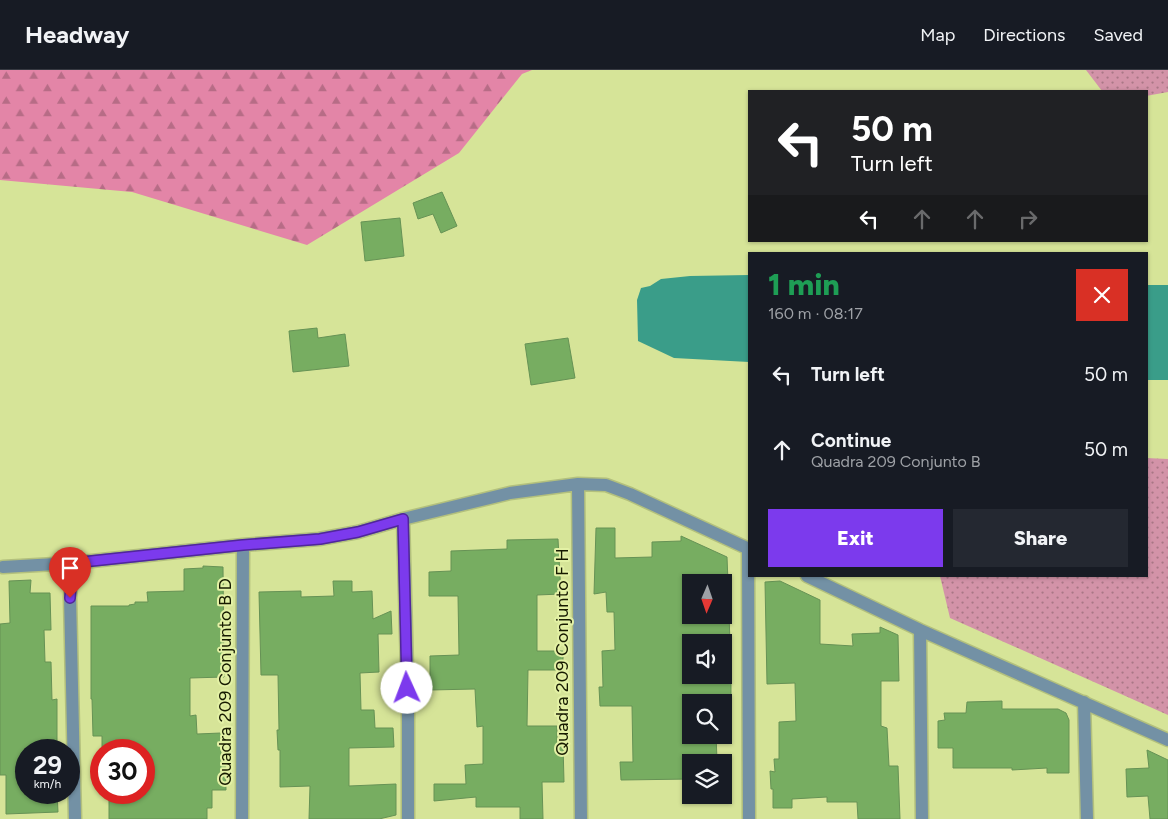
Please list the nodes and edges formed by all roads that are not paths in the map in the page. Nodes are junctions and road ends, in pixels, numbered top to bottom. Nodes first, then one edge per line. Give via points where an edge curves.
1 (578, 484) junction
2 (403, 519) junction
3 (243, 545) junction
4 (748, 549) edge
5 (73, 563) junction
6 (3, 567) dead end
7 (748, 577) edge
8 (809, 577) edge
9 (920, 630) junction
10 (1084, 702) junction
11 (1168, 740) edge
12 (75, 819) edge
13 (242, 819) edge
14 (408, 819) edge
15 (581, 819) edge
16 (749, 819) edge
17 (922, 819) edge
18 (1087, 819) edge

1 - 2 street via 510,493
1 - 4 street via 606,485 630,494
1 - 15 street, Quadra 209 Conjunto F H
2 - 3 street via 320,539
2 - 14 street
3 - 5 street
3 - 13 street, Quadra 209 Conjunto B D
5 - 6 street
5 - 12 street via 70,598
7 - 16 street
8 - 9 street
9 - 10 street
9 - 17 street
10 - 11 street
10 - 18 street

